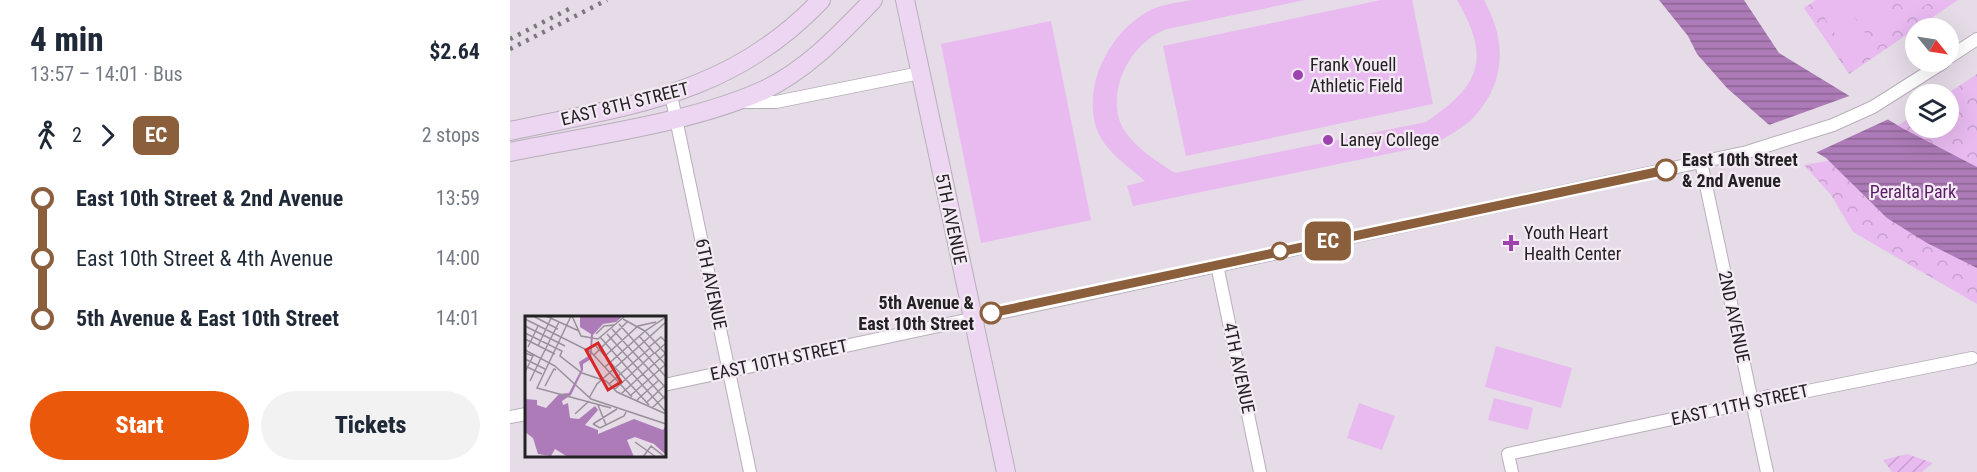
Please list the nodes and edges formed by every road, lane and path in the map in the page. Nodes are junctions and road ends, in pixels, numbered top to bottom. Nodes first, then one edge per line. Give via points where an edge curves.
1 (821, 0) edge
2 (873, 0) edge
3 (905, 0) edge
4 (1977, 39) edge
5 (1959, 51) edge
6 (1928, 72) edge
7 (920, 73) junction
8 (671, 95) junction
9 (735, 101) junction
10 (677, 118) junction
11 (510, 131) edge
12 (510, 152) edge
13 (1701, 162) junction
14 (1217, 265) junction
15 (971, 317) junction
16 (1972, 358) dead end
17 (729, 371) junction
18 (666, 385) edge
19 (1752, 402) junction
20 (525, 414) edge
21 (510, 417) edge
22 (750, 472) edge
23 (1006, 472) edge
24 (1260, 472) edge
25 (1512, 472) edge
26 (1767, 472) edge

1 - 8 main road, EAST 8TH STREET via 792,30 762,52 722,75
2 - 9 main road, EAST 8TH STREET via 813,58 765,89
3 - 7 main road, 5TH AVENUE
4 - 5 street
6 - 13 street, EAST 10TH STREET via 1873,107 1833,125
7 - 9 street, EAST 8TH STREET via 776,102
7 - 15 main road, 5TH AVENUE
8 - 10 street, 6TH AVENUE
8 - 11 main road, EAST 8TH STREET
9 - 10 main road, EAST 8TH STREET
10 - 12 main road, EAST 8TH STREET
10 - 17 street, 6TH AVENUE
13 - 14 street, EAST 10TH STREET
13 - 19 street, 2ND AVENUE
14 - 15 street, EAST 10TH STREET
14 - 24 street, 4TH AVENUE
15 - 17 street, EAST 10TH STREET
15 - 23 main road, 5TH AVENUE
16 - 19 street, EAST 11TH STREET
17 - 18 street, EAST 10TH STREET
17 - 22 street, 6TH AVENUE
19 - 25 street, EAST 11TH STREET via 1508,454
19 - 26 street, 2ND AVENUE
20 - 21 street

